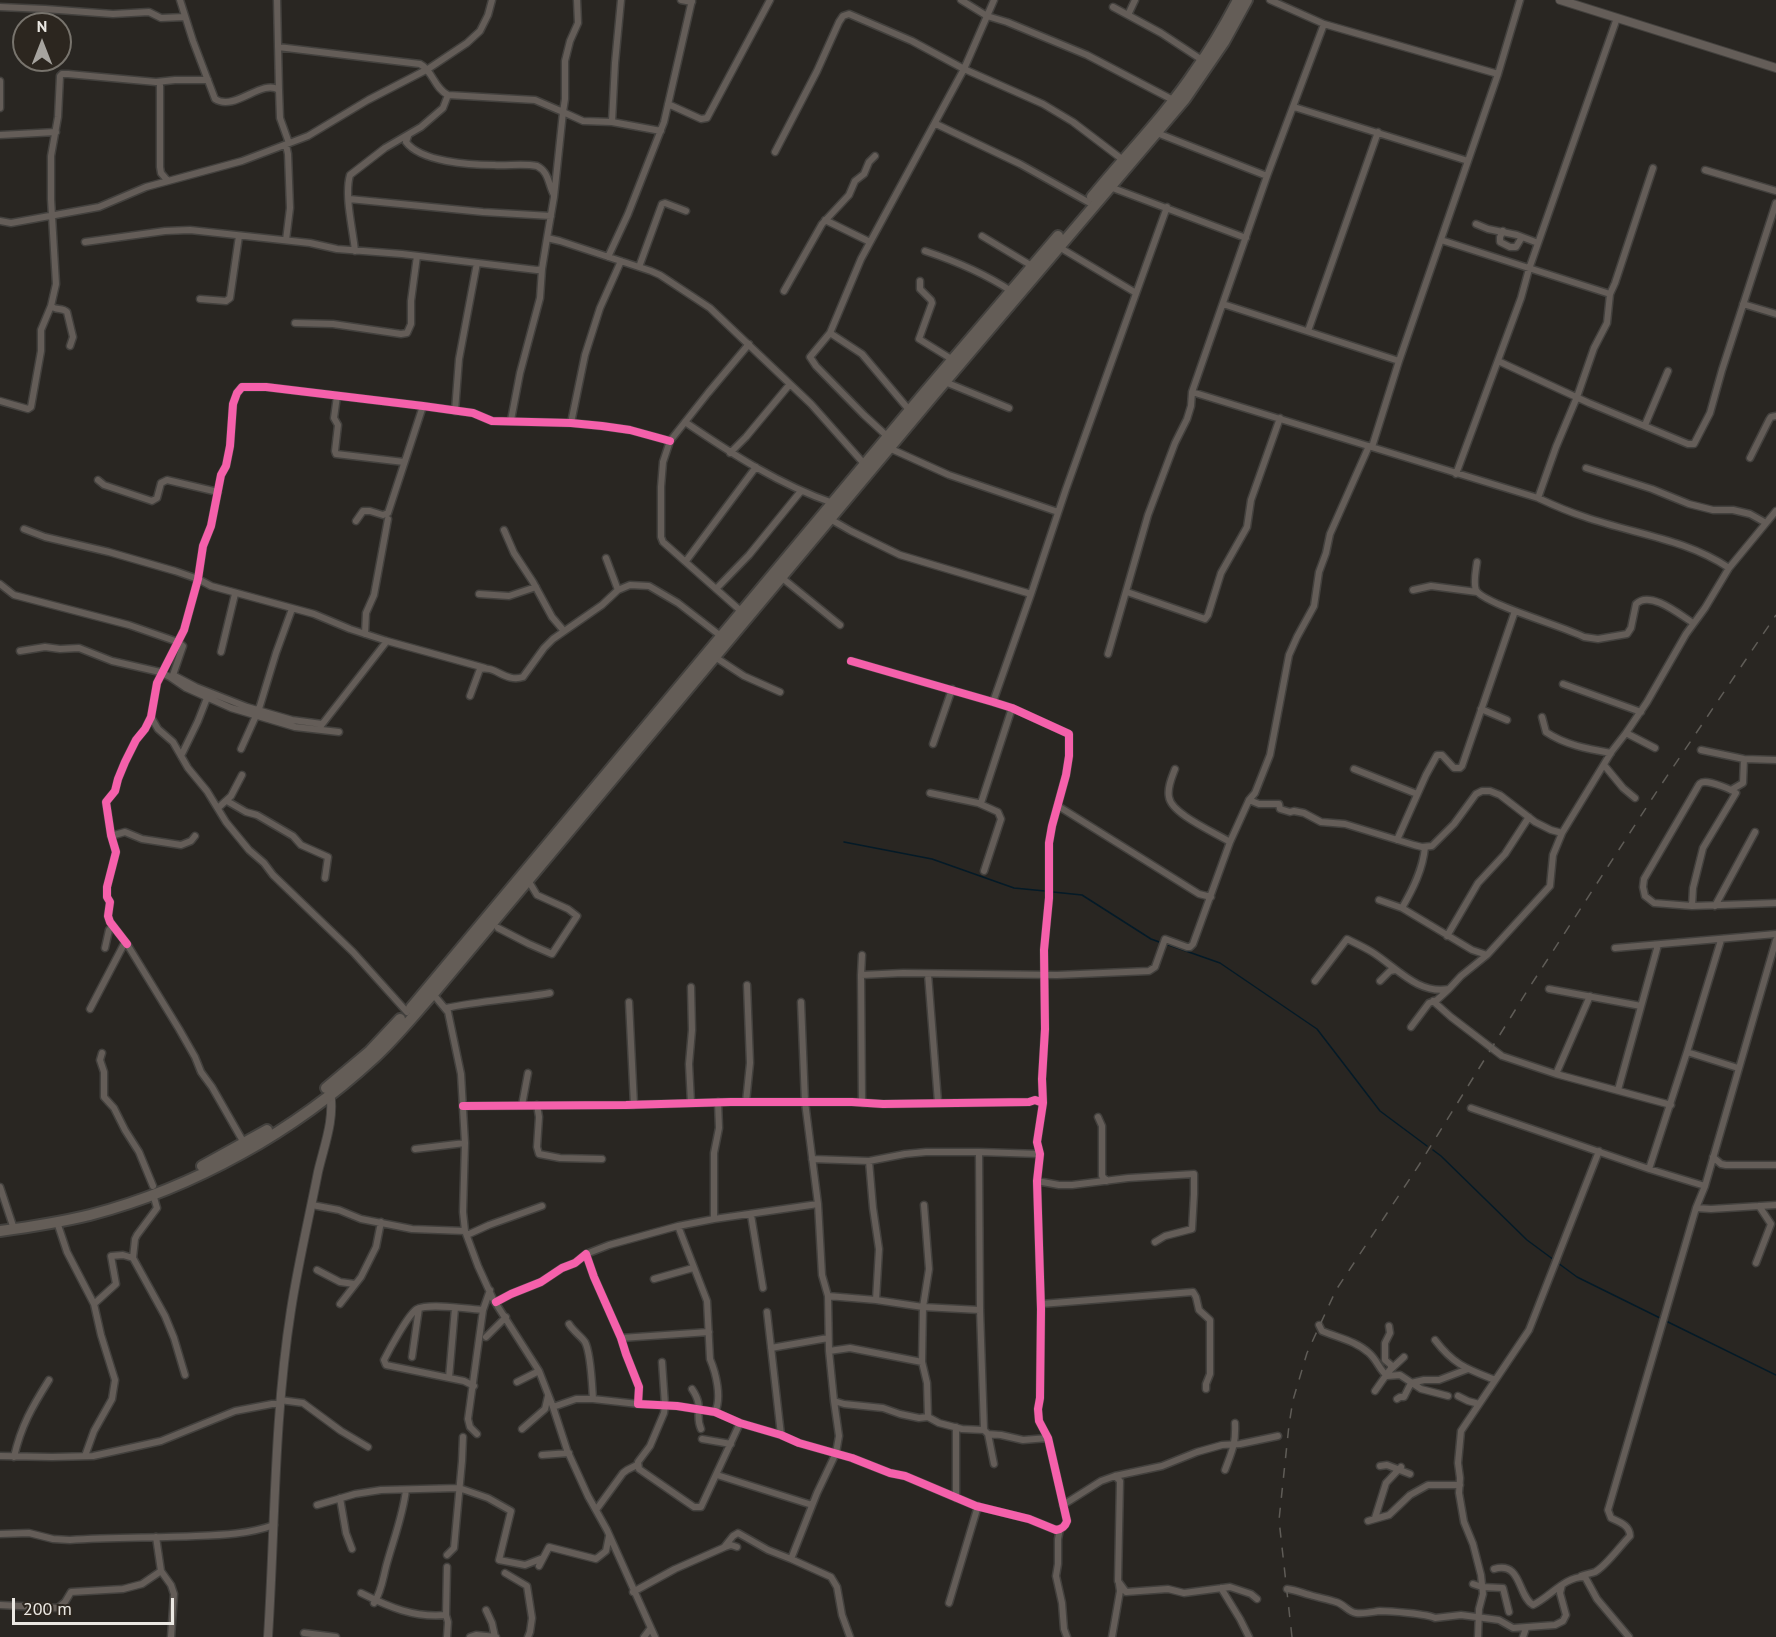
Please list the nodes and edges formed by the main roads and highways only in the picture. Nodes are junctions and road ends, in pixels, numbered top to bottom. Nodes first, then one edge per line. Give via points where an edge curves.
1 (1238, 0) edge
2 (1247, 0) edge
3 (889, 443) junction
4 (868, 468) junction
5 (329, 1090) junction
6 (153, 1190) junction
7 (0, 1225) edge
8 (13, 1226) junction
9 (0, 1231) edge

1 - 3 main road via 1173,100 910,411
2 - 3 main road via 1202,76 1157,133
3 - 4 main road
4 - 5 main road via 833,503 407,1012
4 - 5 main road via 830,519 433,994 376,1057
5 - 6 main road via 267,1130
5 - 6 main road via 263,1141 219,1165
6 - 8 main road
6 - 8 main road via 89,1215
7 - 8 main road
8 - 9 main road

